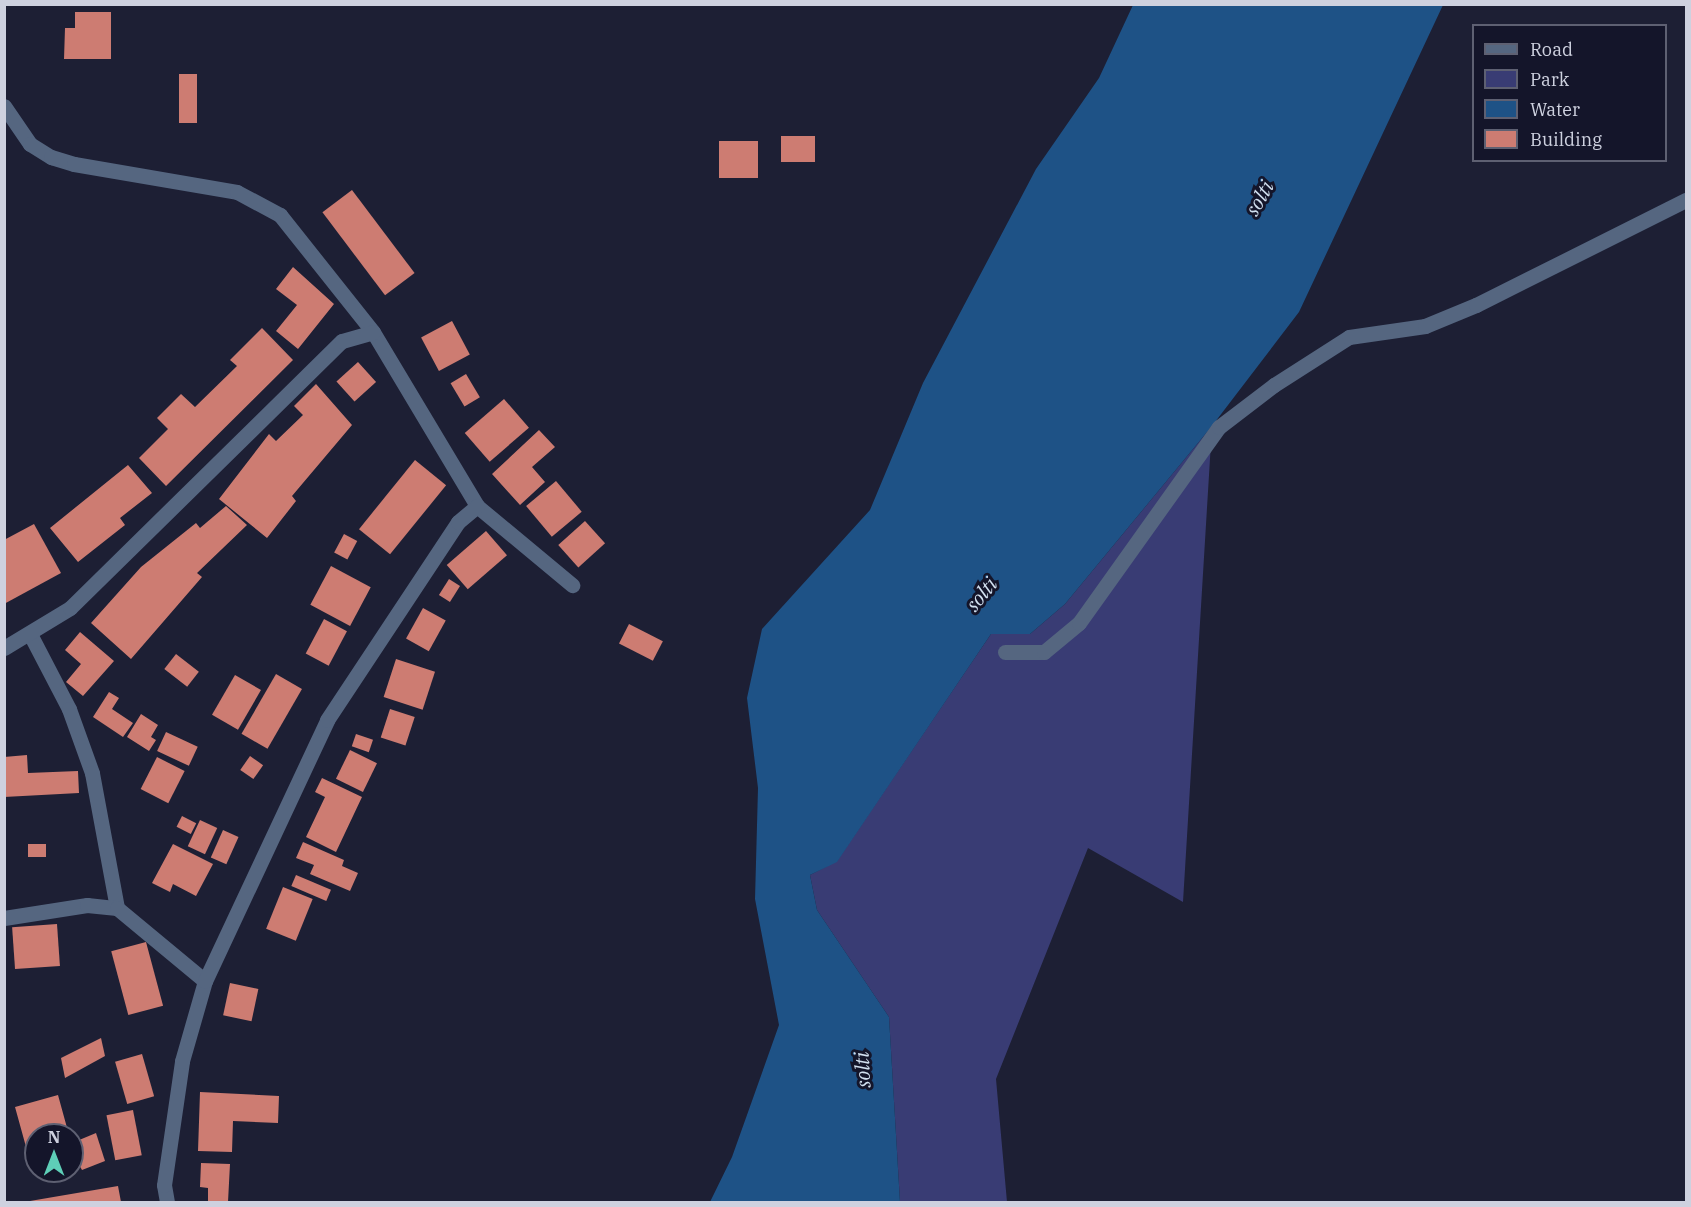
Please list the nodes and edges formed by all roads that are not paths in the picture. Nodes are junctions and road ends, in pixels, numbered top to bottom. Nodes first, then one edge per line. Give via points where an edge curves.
1 (4, 106) edge
2 (1686, 200) edge
3 (373, 332) junction
4 (477, 506) junction
5 (572, 585) dead end
6 (30, 634) junction
7 (4, 648) edge
8 (1005, 652) dead end
9 (117, 908) junction
10 (4, 918) edge
11 (205, 981) junction
12 (167, 1203) edge

1 - 3 street via 30,144 51,157 213,186 260,201 280,215
2 - 8 street via 1476,305 1425,326 1349,337 1274,385 1219,428 1079,623 1044,652
3 - 4 street
3 - 6 street via 342,341 70,608
4 - 5 street
4 - 11 street via 446,539 327,720
6 - 7 street
6 - 9 street via 69,709 92,774
9 - 10 street via 87,905
9 - 11 street
11 - 12 street via 182,1061 164,1185

